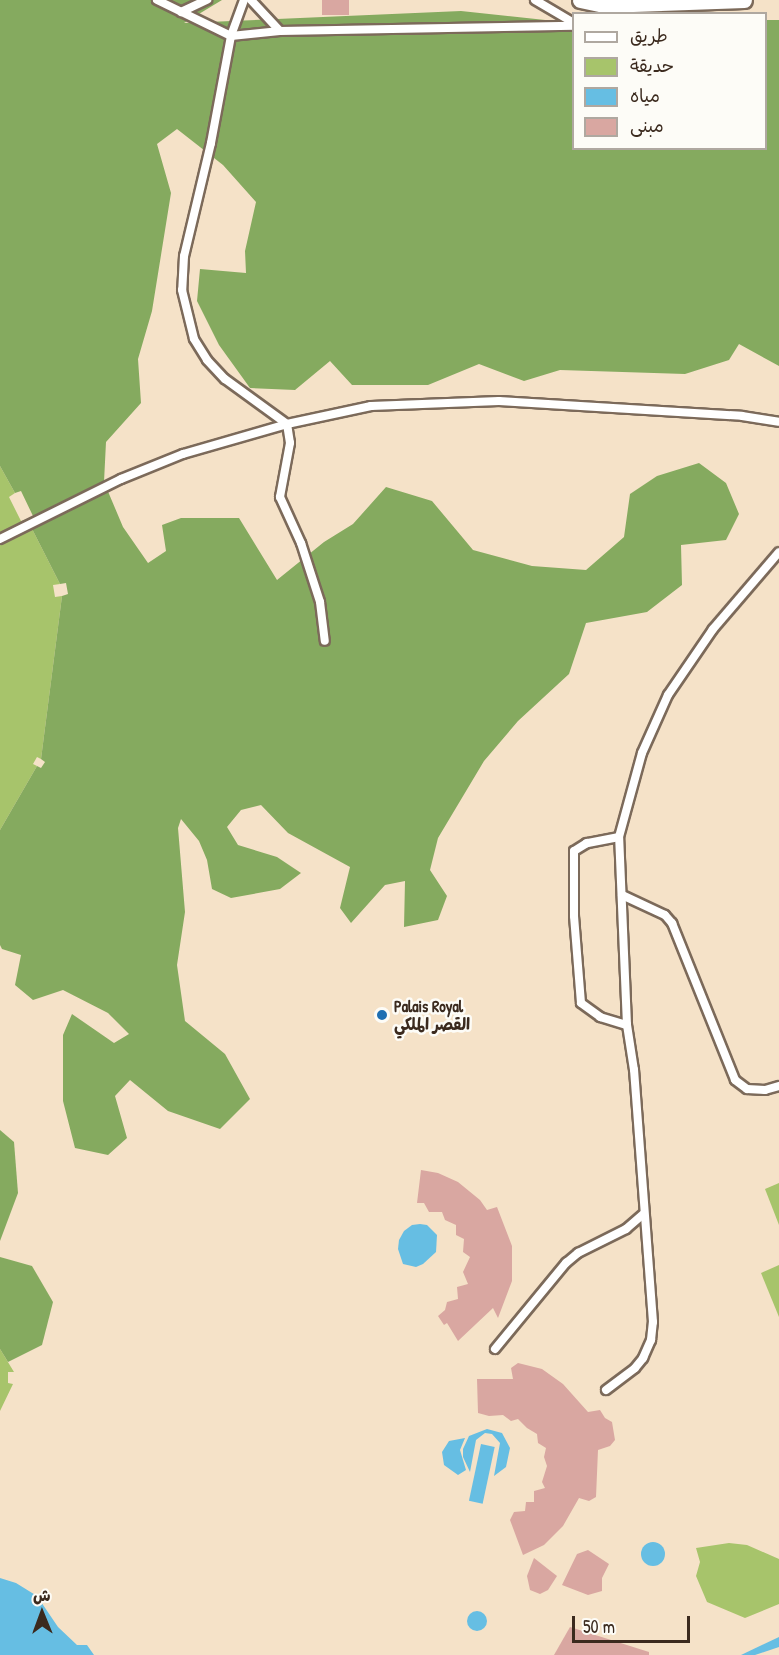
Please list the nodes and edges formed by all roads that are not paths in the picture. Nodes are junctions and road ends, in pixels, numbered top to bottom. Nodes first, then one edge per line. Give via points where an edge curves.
1 (157, 0) edge
2 (207, 0) edge
3 (244, 0) edge
4 (251, 0) edge
5 (535, 0) edge
6 (580, 0) edge
7 (744, 0) edge
8 (181, 12) junction
9 (572, 24) edge
10 (572, 25) edge
11 (280, 31) junction
12 (231, 36) junction
13 (779, 422) edge
14 (287, 424) junction
15 (0, 539) edge
16 (779, 552) edge
17 (325, 642) dead end
18 (619, 837) junction
19 (622, 896) junction
20 (627, 1025) junction
21 (779, 1086) edge
22 (644, 1214) junction
23 (495, 1349) dead end
24 (606, 1390) dead end

1 - 8 lane
2 - 8 lane
3 - 12 lane
4 - 11 lane
5 - 9 lane
6 - 7 street via 603,5
8 - 12 lane
10 - 11 lane
11 - 12 lane
12 - 14 lane via 184,256 182,290 194,339 207,360 225,379
13 - 14 lane via 499,401 371,406
14 - 15 lane via 183,454 121,478
14 - 17 lane via 290,443 280,497 301,543 316,591
16 - 18 lane via 713,629 668,695 642,753
18 - 19 lane
18 - 20 lane via 587,843 574,851 574,906 579,999 600,1017
19 - 20 lane
19 - 21 lane via 665,915 672,923 735,1080 747,1089
20 - 22 lane
22 - 23 lane via 626,1229 579,1252 566,1263
22 - 24 lane via 652,1290 651,1340 635,1368

